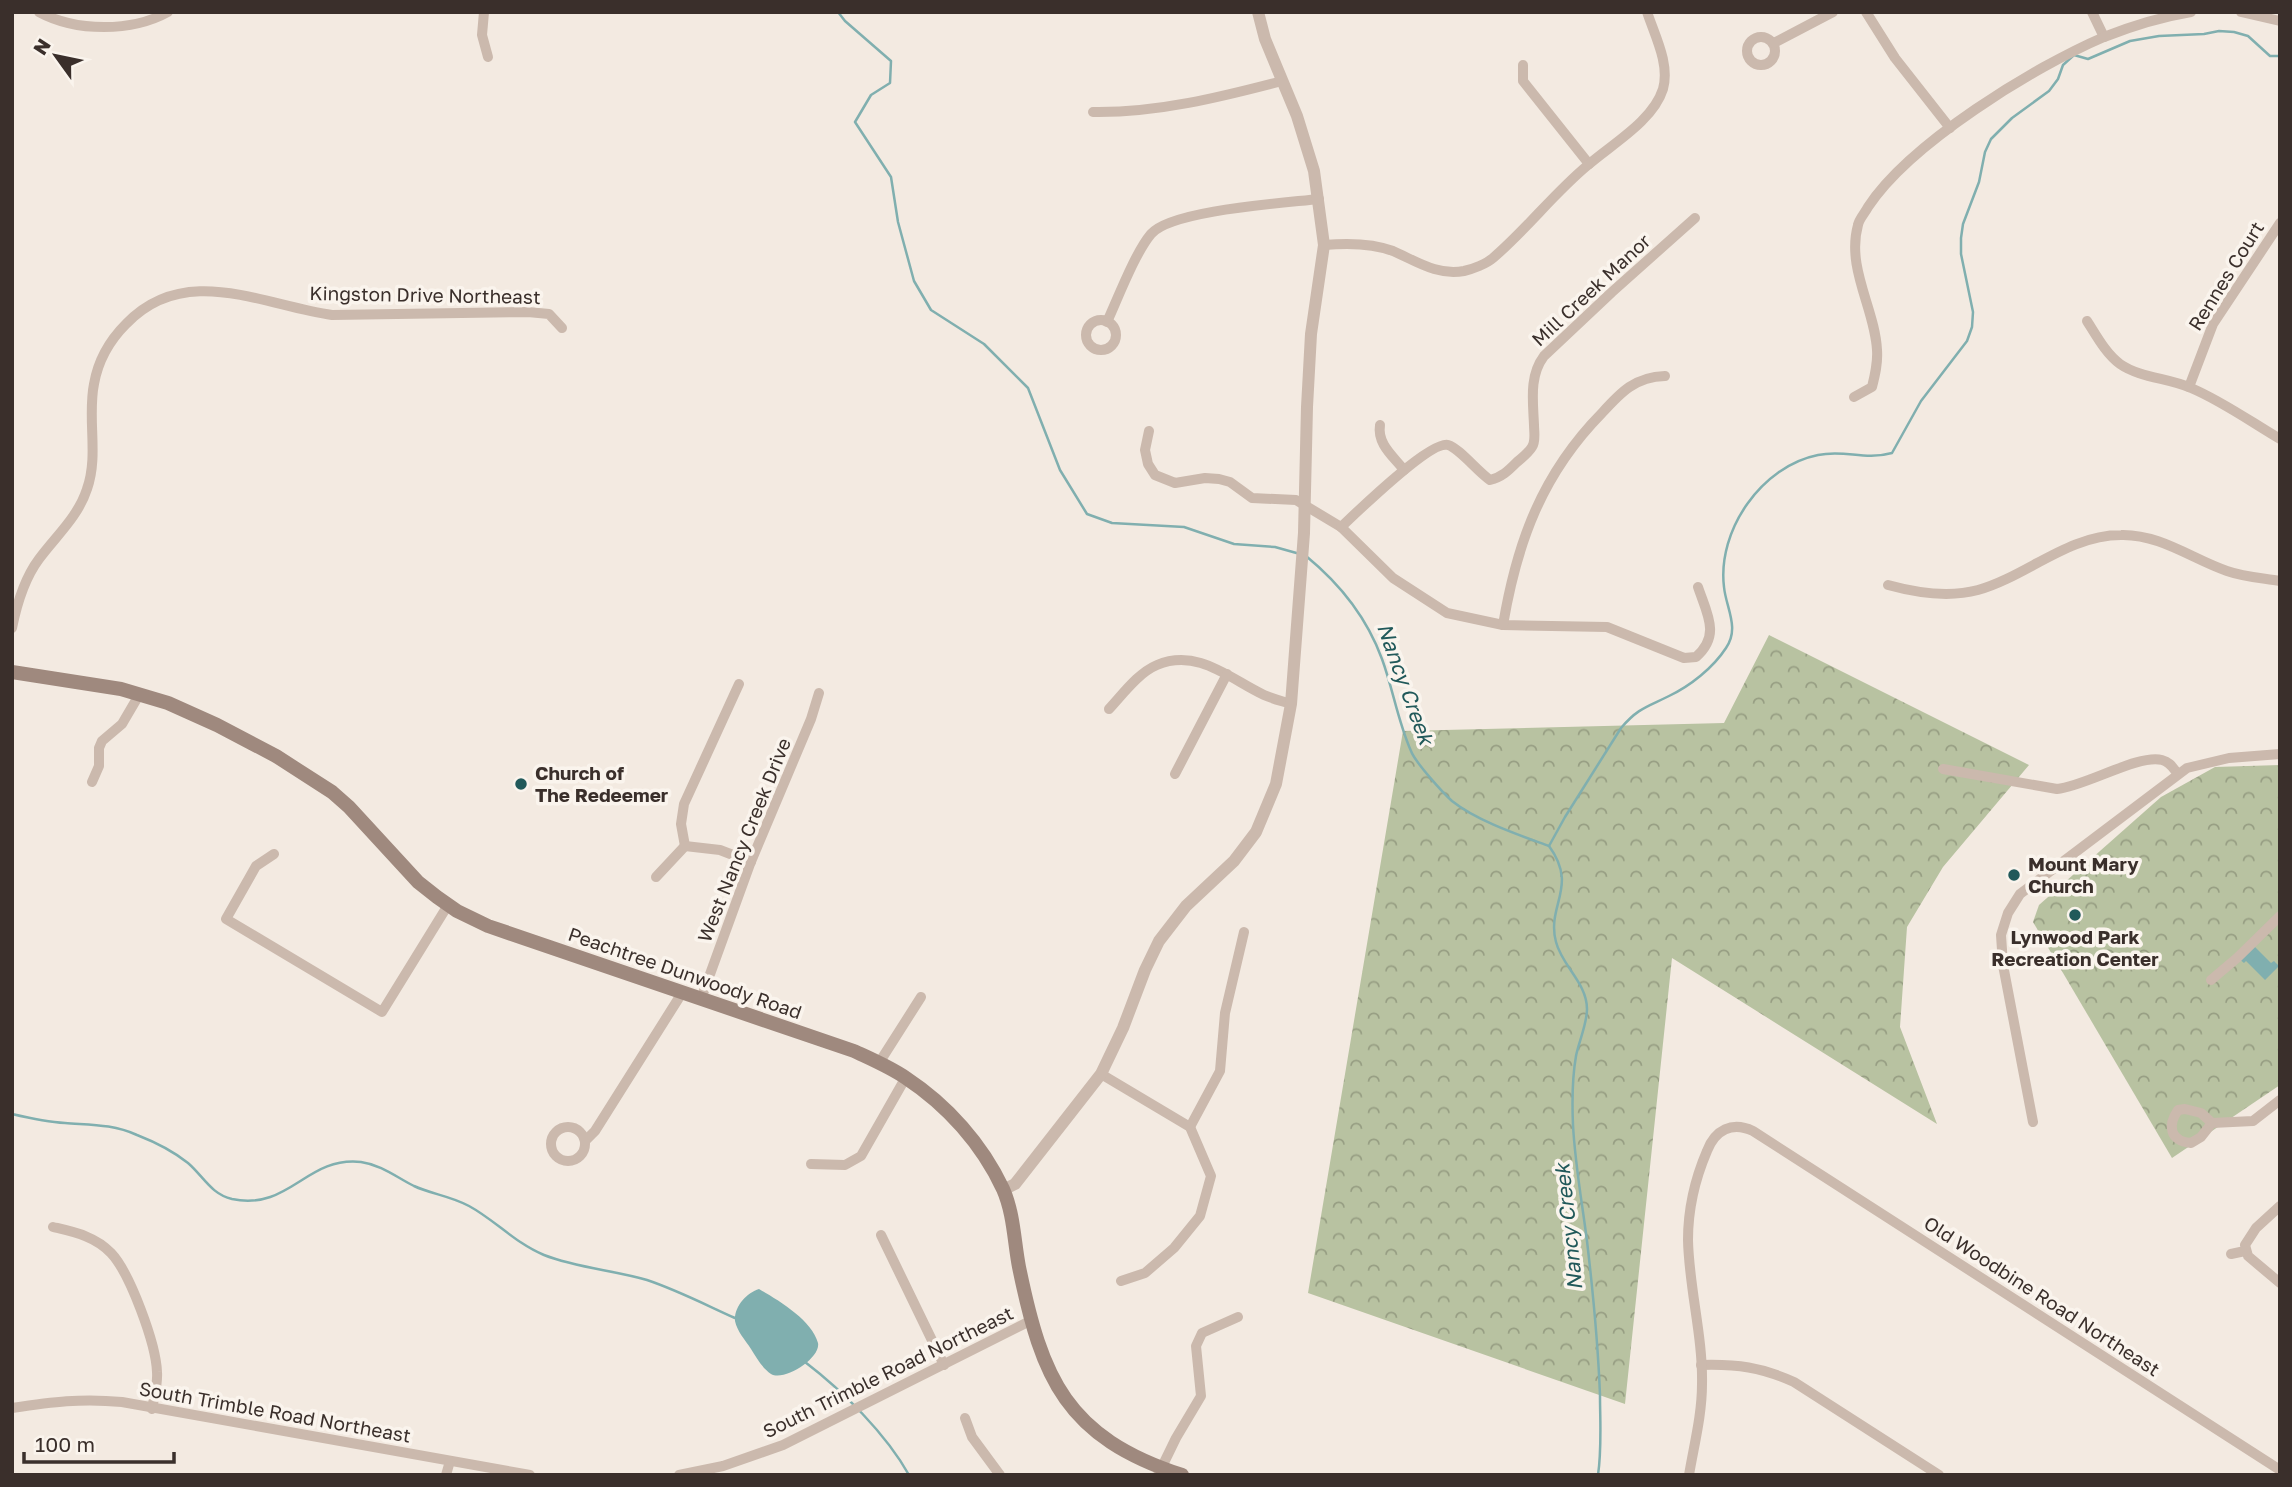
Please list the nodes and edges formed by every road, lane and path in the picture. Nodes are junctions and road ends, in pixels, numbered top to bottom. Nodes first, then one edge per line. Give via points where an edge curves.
1 (39, 12) edge
2 (168, 12) edge
3 (484, 12) edge
4 (1258, 12) edge
5 (1647, 12) edge
6 (1833, 12) edge
7 (1866, 12) edge
8 (2092, 12) edge
9 (2191, 12) edge
10 (2241, 12) edge
11 (2280, 21) edge
12 (2104, 37) junction
13 (1774, 43) dead end
14 (488, 57) dead end
15 (1522, 65) dead end
16 (1282, 81) junction
17 (1093, 112) dead end
18 (1950, 128) junction
19 (1589, 164) junction
20 (1319, 199) junction
21 (1695, 218) dead end
22 (2280, 223) edge
23 (1324, 245) junction
24 (2087, 321) dead end
25 (1107, 322) dead end
26 (562, 328) dead end
27 (1665, 376) dead end
28 (2189, 387) junction
29 (1854, 397) dead end
30 (1380, 425) dead end
31 (1149, 432) dead end
32 (2280, 439) edge
33 (1404, 470) junction
34 (1305, 505) junction
35 (1341, 527) junction
36 (2280, 581) edge
37 (1888, 585) dead end
38 (1698, 587) dead end
39 (1503, 625) junction
40 (12, 628) edge
41 (12, 672) edge
42 (1227, 674) junction
43 (739, 684) dead end
44 (819, 693) dead end
45 (139, 695) junction
46 (1290, 704) junction
47 (1109, 709) dead end
48 (2280, 754) edge
49 (1943, 769) dead end
50 (1175, 774) dead end
51 (2178, 774) junction
52 (92, 782) dead end
53 (685, 846) junction
54 (274, 854) dead end
55 (751, 862) junction
56 (656, 877) dead end
57 (448, 905) junction
58 (2280, 916) edge
59 (1244, 932) dead end
60 (2211, 980) dead end
61 (682, 993) junction
62 (920, 996) dead end
63 (701, 999) junction
64 (879, 1063) junction
65 (1101, 1074) junction
66 (906, 1077) junction
67 (2280, 1100) edge
68 (2033, 1122) dead end
69 (2212, 1123) dead end
70 (1190, 1127) junction
71 (585, 1141) dead end
72 (811, 1164) dead end
73 (1003, 1190) junction
74 (2280, 1206) edge
75 (53, 1227) dead end
76 (881, 1235) dead end
77 (2245, 1251) junction
78 (2231, 1254) dead end
79 (1121, 1281) dead end
80 (2280, 1283) edge
81 (1238, 1317) dead end
82 (1030, 1321) junction
83 (944, 1365) junction
84 (1702, 1366) junction
85 (12, 1408) edge
86 (152, 1409) junction
87 (965, 1418) dead end
88 (450, 1461) junction
89 (2280, 1471) edge
90 (1160, 1472) edge
91 (446, 1475) edge
92 (530, 1475) edge
93 (679, 1475) edge
94 (1000, 1475) edge
95 (1182, 1475) edge
96 (1689, 1475) edge
97 (1939, 1475) edge

1 - 2 street via 88,27 154,20
3 - 14 street via 482,36
4 - 16 street
5 - 19 street via 1665,72 1662,90 1654,107 1620,142
6 - 13 street
7 - 18 street
8 - 12 street
9 - 12 street
10 - 11 street
12 - 18 street via 2023,80
15 - 19 street via 1523,81
16 - 17 street via 1135,111
16 - 20 street via 1297,116
18 - 29 street via 1895,174 1858,224 1854,253 1877,349 1872,387
19 - 23 street via 1490,260 1466,271 1435,270 1369,245
20 - 23 street
20 - 25 street via 1200,215 1163,225 1141,251
21 - 33 street, Mill Creek Manor via 1544,356 1534,376 1532,447 1507,473 1490,480 1447,444
22 - 28 street, Rennes Court via 2213,324
23 - 34 street via 1311,334
24 - 28 street via 2119,363
26 - 40 street, Kingston Drive Northeast via 549,314 528,312 332,315 206,290 157,299 117,333 99,365 92,397 88,489 24,583
27 - 39 street via 1637,382 1613,400 1552,474 1525,536
28 - 32 street
30 - 33 street via 1382,443
31 - 34 street via 1145,450 1149,464 1165,481 1219,479 1252,498 1296,500
33 - 35 street, Mill Creek Manor
34 - 35 street
34 - 46 street
35 - 39 street via 1393,578 1447,613
36 - 37 street via 2230,572 2164,543 2123,534 2079,543 1976,590 1938,594
38 - 39 street via 1711,632 1696,657 1684,658 1607,627
41 - 45 main road, Peachtree Dunwoody Road
42 - 46 street
42 - 47 street via 1192,659 1157,665
42 - 50 street
43 - 53 street via 684,804
44 - 55 street, West Nancy Creek Drive
45 - 52 street via 122,724 102,741
45 - 57 main road, Peachtree Dunwoody Road via 217,725 319,783 349,807 418,882
46 - 65 street via 1276,784 1256,832 1159,941
48 - 51 street via 2229,758
49 - 51 street via 2057,789 2143,761 2171,764
51 - 68 street via 2020,894 2008,913 2001,935 2003,965
53 - 55 street via 720,850
53 - 56 street
54 - 57 street via 256,866 226,919 382,1012
55 - 63 street, West Nancy Creek Drive
57 - 61 main road, Peachtree Dunwoody Road via 488,926
58 - 60 street
59 - 70 street via 1225,1013 1220,1071
61 - 63 main road, Peachtree Dunwoody Road
61 - 71 street
62 - 64 street
63 - 64 main road, Peachtree Dunwoody Road
64 - 66 main road, Peachtree Dunwoody Road
65 - 70 street
65 - 73 street via 1015,1184
66 - 72 street via 861,1156 845,1165
66 - 73 main road, Peachtree Dunwoody Road via 968,1133
67 - 69 street via 2253,1121
70 - 79 street via 1211,1176 1200,1216 1174,1248 1145,1273
73 - 82 main road, Peachtree Dunwoody Road via 1011,1211
74 - 77 street via 2256,1228
75 - 86 street via 95,1240 122,1268 155,1356
76 - 83 street
77 - 78 street
77 - 80 street
81 - 90 street via 1202,1333 1196,1346 1201,1396
82 - 83 street, South Trimble Road Northeast
82 - 90 main road, Peachtree Dunwoody Road via 1066,1401 1106,1440
83 - 93 street, South Trimble Road Northeast via 783,1445 723,1466
84 - 89 street, Old Woodbine Road Northeast via 1688,1239 1693,1192 1714,1137 1736,1126 1785,1151
84 - 96 street
84 - 97 street via 1752,1367 1794,1382
85 - 86 street, South Trimble Road Northeast via 91,1399
86 - 88 street, South Trimble Road Northeast
87 - 94 street via 972,1437
88 - 91 street
88 - 92 street, South Trimble Road Northeast
90 - 95 main road, Peachtree Dunwoody Road

